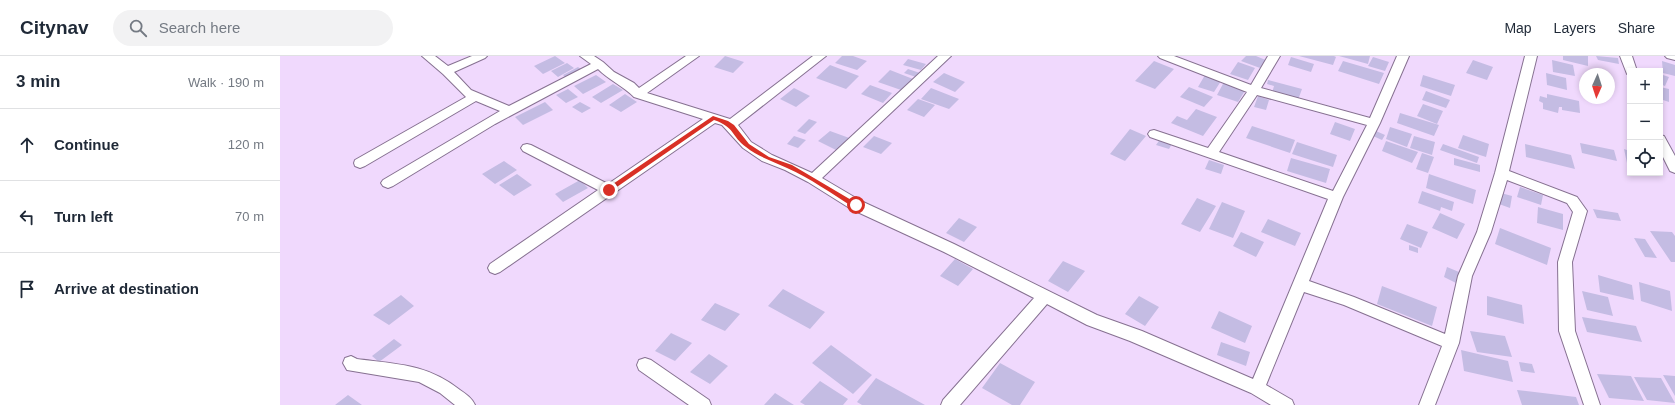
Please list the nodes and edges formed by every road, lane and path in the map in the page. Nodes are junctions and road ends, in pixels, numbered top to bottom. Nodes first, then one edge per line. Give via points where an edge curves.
1 (428, 56) edge
2 (482, 56) edge
3 (586, 56) edge
4 (694, 56) edge
5 (820, 56) edge
6 (945, 56) edge
7 (1164, 56) edge
8 (1274, 56) edge
9 (1403, 56) edge
10 (1531, 56) edge
11 (1626, 56) edge
12 (1671, 56) edge
13 (1675, 57) edge
14 (599, 64) junction
15 (1630, 68) edge
16 (447, 71) junction
17 (1254, 90) junction
18 (638, 94) junction
19 (476, 96) junction
20 (510, 111) junction
21 (713, 118) junction
22 (1374, 123) junction
23 (730, 125) junction
24 (1154, 134) dead end
25 (1661, 140) edge
26 (527, 148) dead end
27 (1212, 154) junction
28 (360, 163) dead end
29 (1675, 168) edge
30 (1502, 173) junction
31 (813, 179) junction
32 (388, 183) dead end
33 (609, 190) junction
34 (1336, 197) junction
35 (495, 268) dead end
36 (1299, 284) junction
37 (1044, 297) junction
38 (1451, 343) junction
39 (351, 363) dead end
40 (645, 365) dead end
41 (1257, 388) junction
42 (467, 405) edge
43 (703, 405) edge
44 (950, 405) edge
45 (1286, 405) edge
46 (1427, 405) edge
47 (1592, 405) edge

1 - 16 street
2 - 16 street
3 - 14 street
4 - 18 street
5 - 23 street
6 - 31 street
7 - 17 street
8 - 17 street
9 - 22 street
10 - 30 street
11 - 15 street
12 - 13 street
14 - 18 street via 610,75 630,86
14 - 20 street
16 - 19 street via 468,92
17 - 22 street
17 - 27 street
18 - 21 street
19 - 20 street
19 - 28 street
20 - 32 street
21 - 23 street
21 - 33 street
22 - 34 street
23 - 31 street via 746,145 767,158
24 - 27 street
25 - 29 street
26 - 33 street
27 - 34 street
30 - 38 street via 1484,232 1465,276
30 - 47 street via 1572,200 1580,211 1565,262 1567,331
31 - 37 street via 856,205 949,248
33 - 35 street
34 - 36 street
36 - 38 street via 1349,301
36 - 41 street
37 - 41 street via 1092,320
37 - 44 street
38 - 46 street
39 - 42 street via 421,375 446,388
40 - 43 street
41 - 45 street

